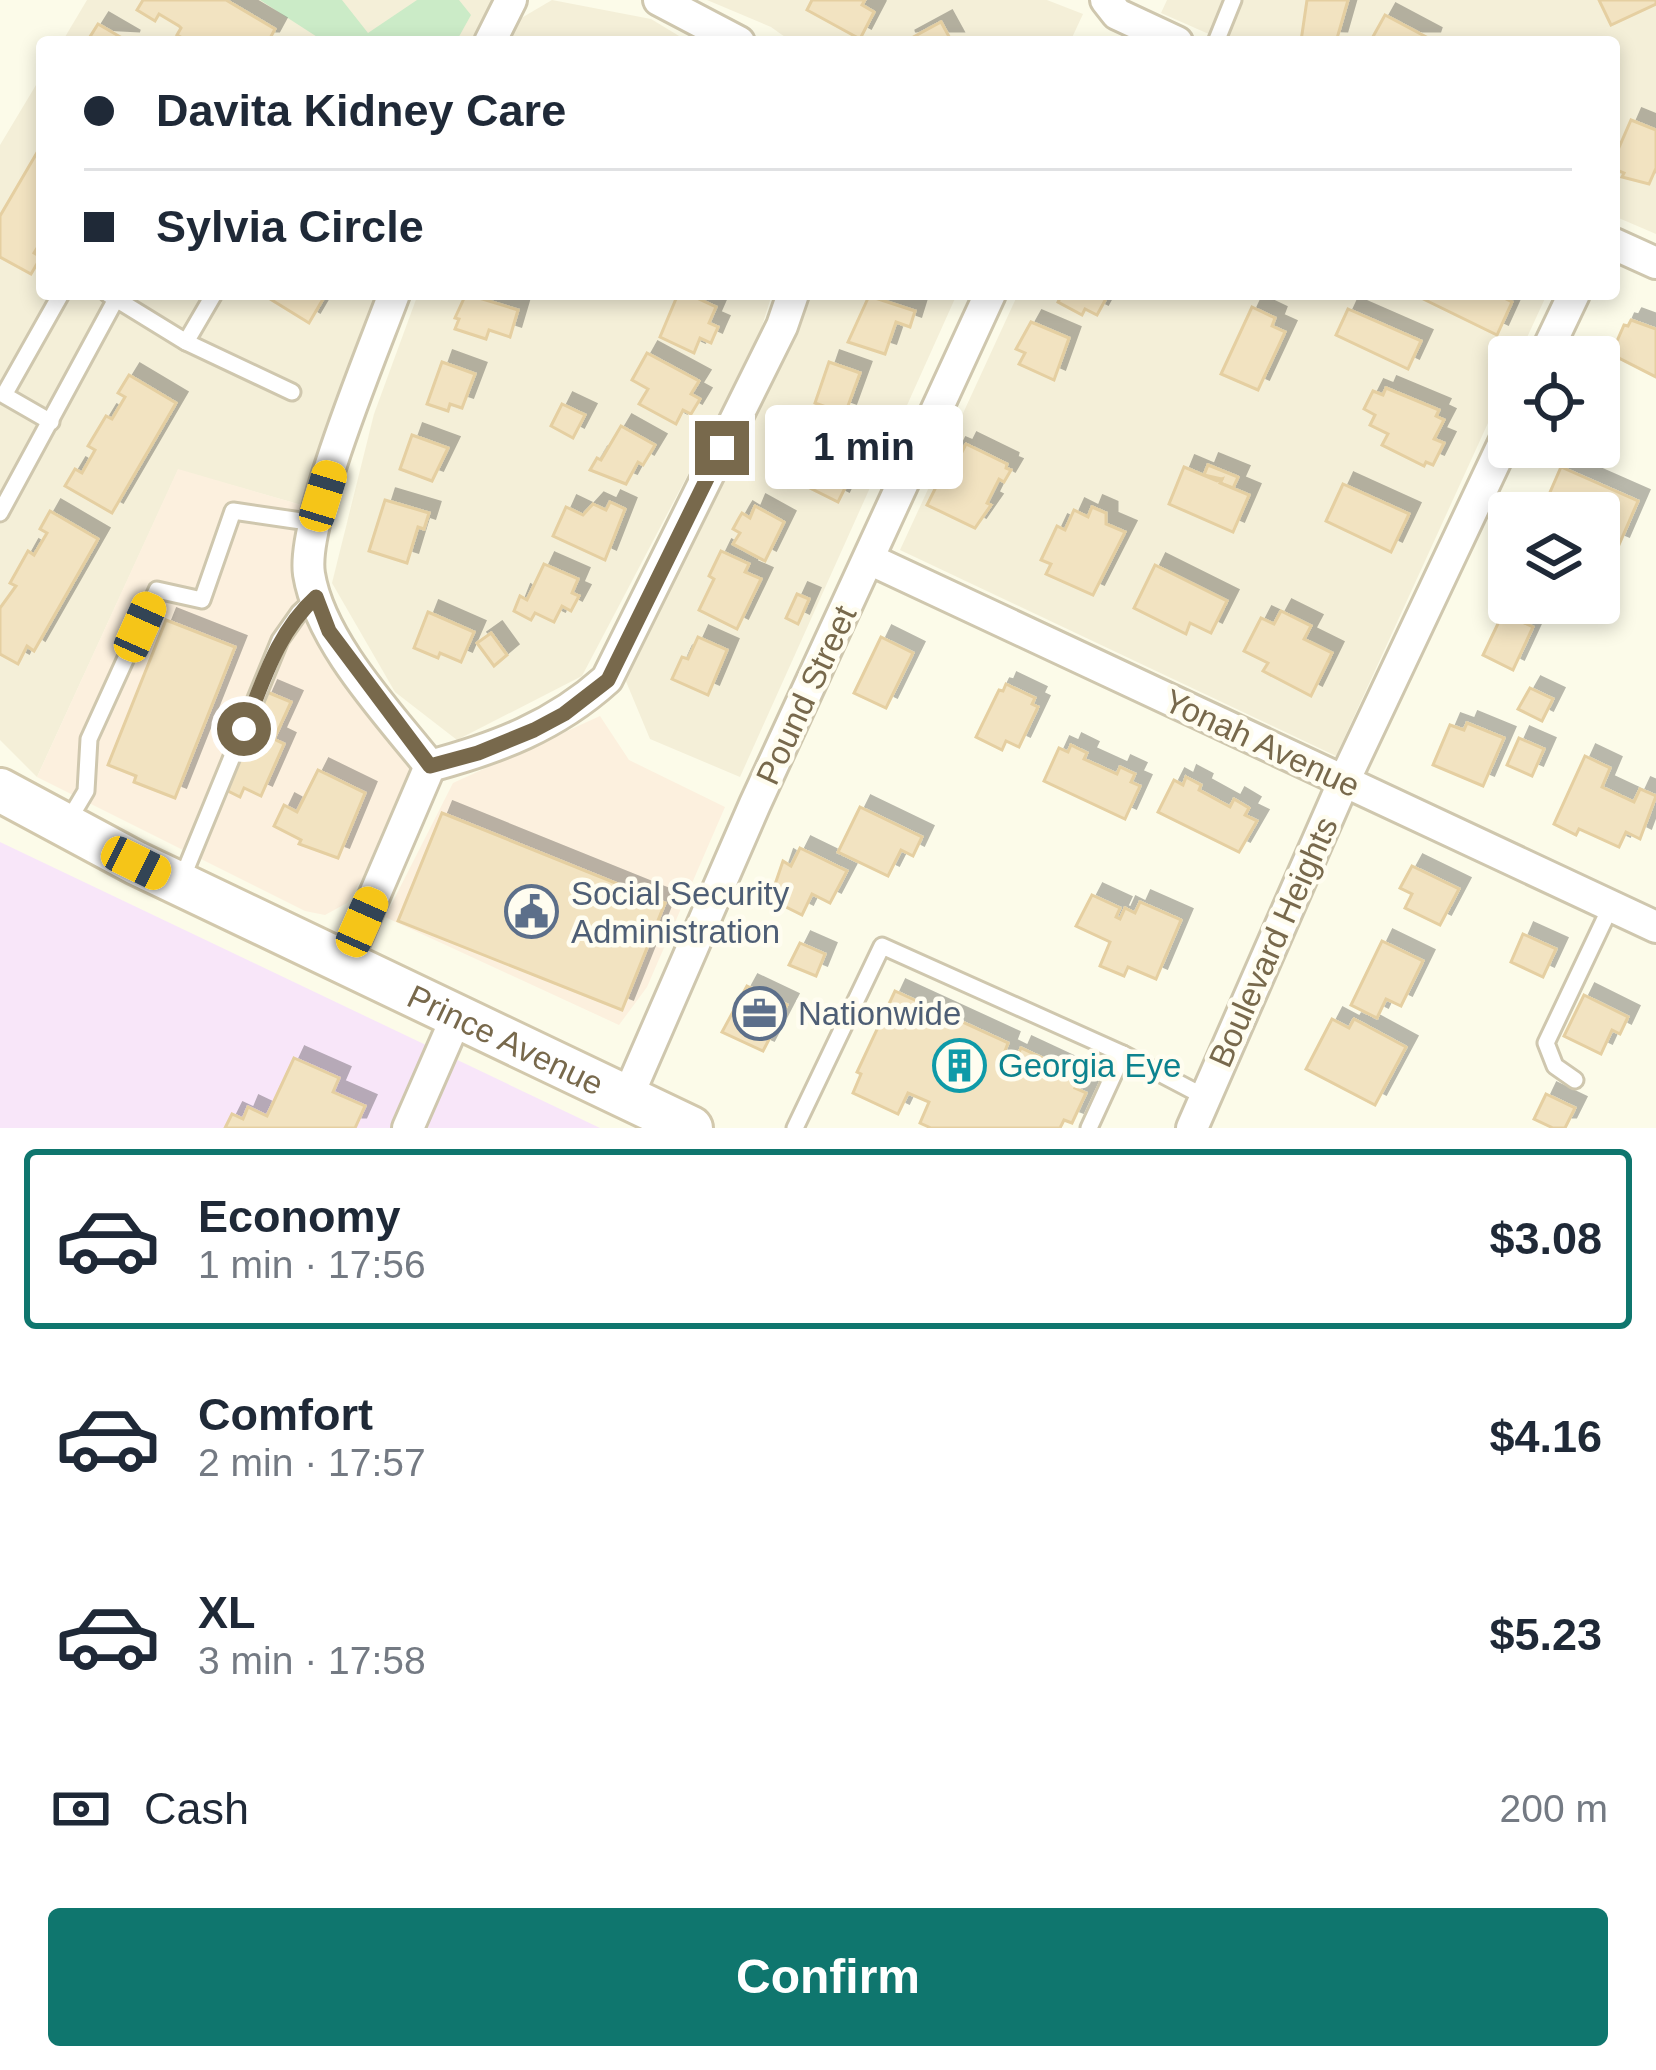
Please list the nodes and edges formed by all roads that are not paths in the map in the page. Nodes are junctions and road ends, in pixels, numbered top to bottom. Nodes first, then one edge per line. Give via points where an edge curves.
1 (511, 0) edge
2 (659, 0) edge
3 (1233, 0) edge
4 (1113, 14) edge
5 (493, 36) edge
6 (728, 36) edge
7 (1163, 36) edge
8 (1218, 36) edge
9 (1620, 247) edge
10 (1656, 263) edge
11 (58, 300) edge
12 (110, 300) edge
13 (118, 300) edge
14 (210, 300) edge
15 (392, 300) edge
16 (791, 300) edge
17 (986, 300) edge
18 (1571, 300) edge
19 (1554, 336) edge
20 (186, 342) junction
21 (292, 392) dead end
22 (51, 422) junction
23 (1492, 468) edge
24 (0, 513) edge
25 (315, 523) junction
26 (869, 560) junction
27 (316, 597) junction
28 (430, 766) junction
29 (1344, 781) junction
30 (5, 801) edge
31 (65, 826) junction
32 (179, 884) junction
33 (1611, 906) junction
34 (1656, 927) edge
35 (345, 964) junction
36 (457, 1016) junction
37 (1123, 1054) junction
38 (1575, 1080) dead end
39 (1205, 1096) junction
40 (627, 1098) junction
41 (408, 1128) edge
42 (691, 1128) edge
43 (795, 1128) edge
44 (1089, 1128) edge
45 (1192, 1128) edge

1 - 5 street
2 - 6 street
3 - 8 lane
4 - 7 street
9 - 10 street
11 - 22 lane via 4,395
12 - 22 lane
13 - 20 lane
14 - 20 lane
15 - 25 street
16 - 28 street via 608,680 534,730
17 - 26 street, Pound Street
18 - 19 street
20 - 21 lane
22 - 24 lane
23 - 29 street, Boulevard Heights
25 - 27 street via 308,571
25 - 31 lane via 232,511 202,600 157,590 89,739 86,791
26 - 29 street, Yonah Avenue
26 - 40 street, Pound Street
27 - 28 street via 329,631
27 - 32 lane via 280,640
28 - 35 street
29 - 33 street, Yonah Avenue
29 - 39 street, Boulevard Heights
30 - 31 main road, Prince Avenue
31 - 32 main road, Prince Avenue
32 - 35 main road, Prince Avenue
33 - 34 street, Yonah Avenue
33 - 38 lane via 1546,1043 1555,1066
35 - 36 main road, Prince Avenue
36 - 40 main road, Prince Avenue
36 - 41 street
37 - 39 lane
37 - 43 lane via 882,946
37 - 44 lane
39 - 45 street, Boulevard Heights
40 - 42 main road, Prince Avenue

